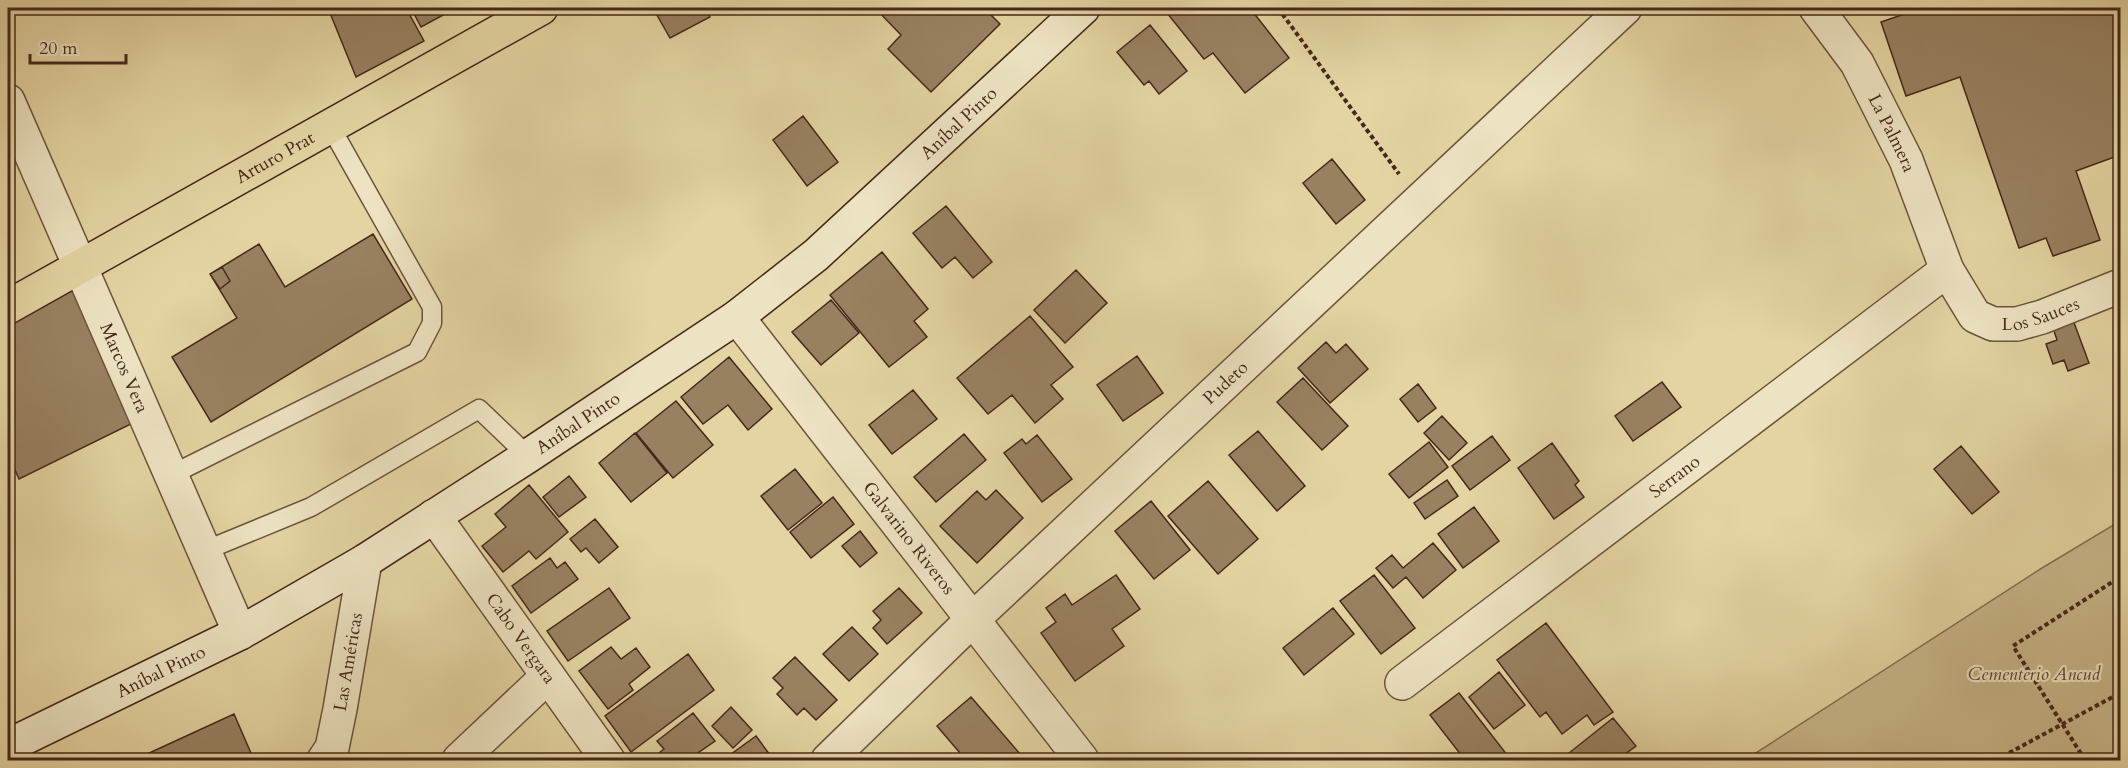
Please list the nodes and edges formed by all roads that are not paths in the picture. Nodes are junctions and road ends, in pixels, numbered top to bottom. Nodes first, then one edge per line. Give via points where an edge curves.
1 (541, 8) edge
2 (1083, 8) edge
3 (1625, 8) edge
4 (1816, 8) edge
5 (8, 101) edge
6 (330, 126) junction
7 (80, 267) junction
8 (1947, 270) junction
9 (2121, 286) edge
10 (8, 307) edge
11 (736, 317) junction
12 (528, 456) junction
13 (171, 475) junction
14 (434, 516) junction
15 (204, 551) junction
16 (365, 561) junction
17 (972, 620) junction
18 (240, 633) junction
19 (549, 676) junction
20 (1402, 683) dead end
21 (8, 746) edge
22 (324, 760) edge
23 (459, 760) edge
24 (608, 760) edge
25 (828, 760) edge
26 (1082, 760) edge

1 - 6 main road, Arturo Prat
2 - 11 street, Aníbal Pinto via 816,255
3 - 17 street, Pudeto
4 - 8 street, La Palmera via 1857,63 1906,160
5 - 7 street, Marcos Vera
6 - 7 main road, Arturo Prat
6 - 13 lane via 432,307 432,323 417,352
7 - 10 main road, Arturo Prat
7 - 13 street, Marcos Vera
8 - 9 street, Los Sauces via 1975,316 1993,324 2017,324 2042,317
8 - 20 street, Serrano
11 - 12 street, Aníbal Pinto
11 - 17 street, Galvarino Riveros
12 - 14 street, Aníbal Pinto
12 - 15 lane via 479,409 311,507
13 - 15 street, Marcos Vera
14 - 16 street, Aníbal Pinto
14 - 19 street, Cabo Vergara
15 - 18 street, Marcos Vera
16 - 18 street, Aníbal Pinto
16 - 22 street, Las Américas via 332,748
17 - 25 street, Pudeto
17 - 26 street, Galvarino Riveros
18 - 21 street, Aníbal Pinto
19 - 23 street
19 - 24 street, Cabo Vergara

